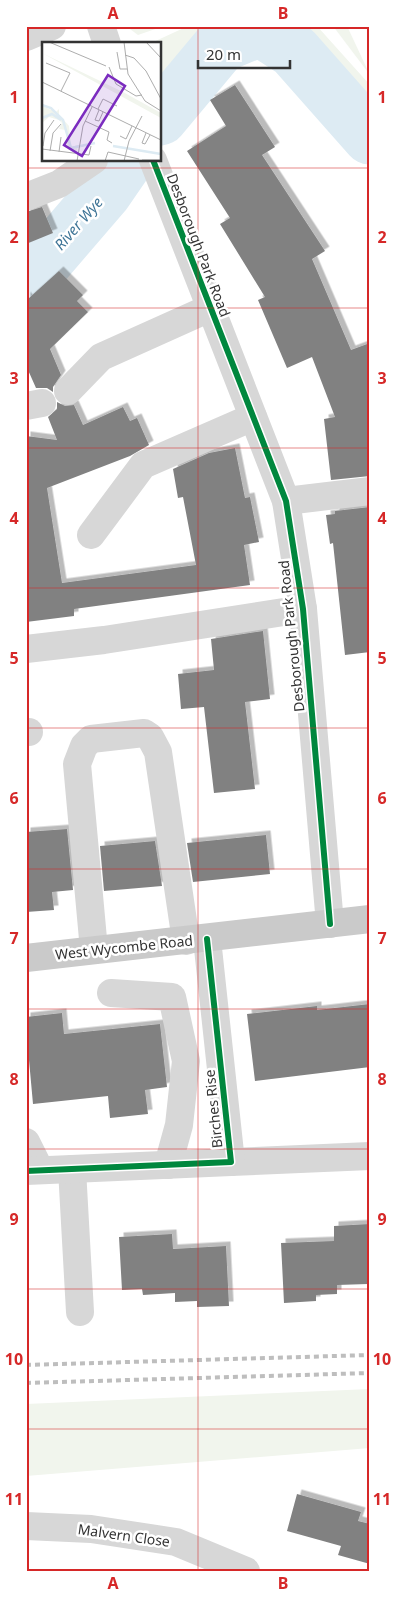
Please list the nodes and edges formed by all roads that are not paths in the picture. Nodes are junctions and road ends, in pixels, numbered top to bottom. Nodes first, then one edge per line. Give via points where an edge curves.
1 (52, 26) edge
2 (100, 26) edge
3 (26, 37) edge
4 (106, 42) edge
5 (93, 161) edge
6 (153, 161) edge
7 (26, 197) edge
8 (210, 308) junction
9 (68, 391) dead end
10 (253, 417) junction
11 (370, 491) edge
12 (286, 501) junction
13 (91, 535) dead end
14 (303, 609) junction
15 (26, 649) edge
16 (370, 919) edge
17 (330, 924) junction
18 (197, 940) junction
19 (94, 950) junction
20 (26, 958) edge
21 (111, 993) dead end
22 (26, 1142) edge
23 (370, 1156) edge
24 (231, 1162) junction
25 (168, 1165) junction
26 (72, 1169) junction
27 (33, 1171) edge
28 (80, 1312) dead end
29 (26, 1526) edge
30 (246, 1571) edge

1 - 3 street
2 - 4 street
5 - 7 street via 59,184
6 - 8 street, Desborough Park Road
8 - 9 street via 101,357
8 - 10 street, Desborough Park Road
10 - 12 street, Desborough Park Road
10 - 13 street via 143,465
11 - 12 street
12 - 14 street, Desborough Park Road
14 - 15 street
14 - 17 street, Desborough Park Road
16 - 17 main road, West Wycombe Road
17 - 18 main road, West Wycombe Road
18 - 19 main road, West Wycombe Road
18 - 19 street, Birches Rise via 158,752 144,733 91,739 77,764
18 - 24 street, Birches Rise
19 - 20 main road, West Wycombe Road
21 - 25 street via 172,997 186,1061 179,1125
22 - 27 street
23 - 24 street, Birches Rise
24 - 25 street, Birches Rise
25 - 26 street, Birches Rise
26 - 27 street, Birches Rise
26 - 28 street
29 - 30 street, Malvern Close via 91,1529 176,1542

